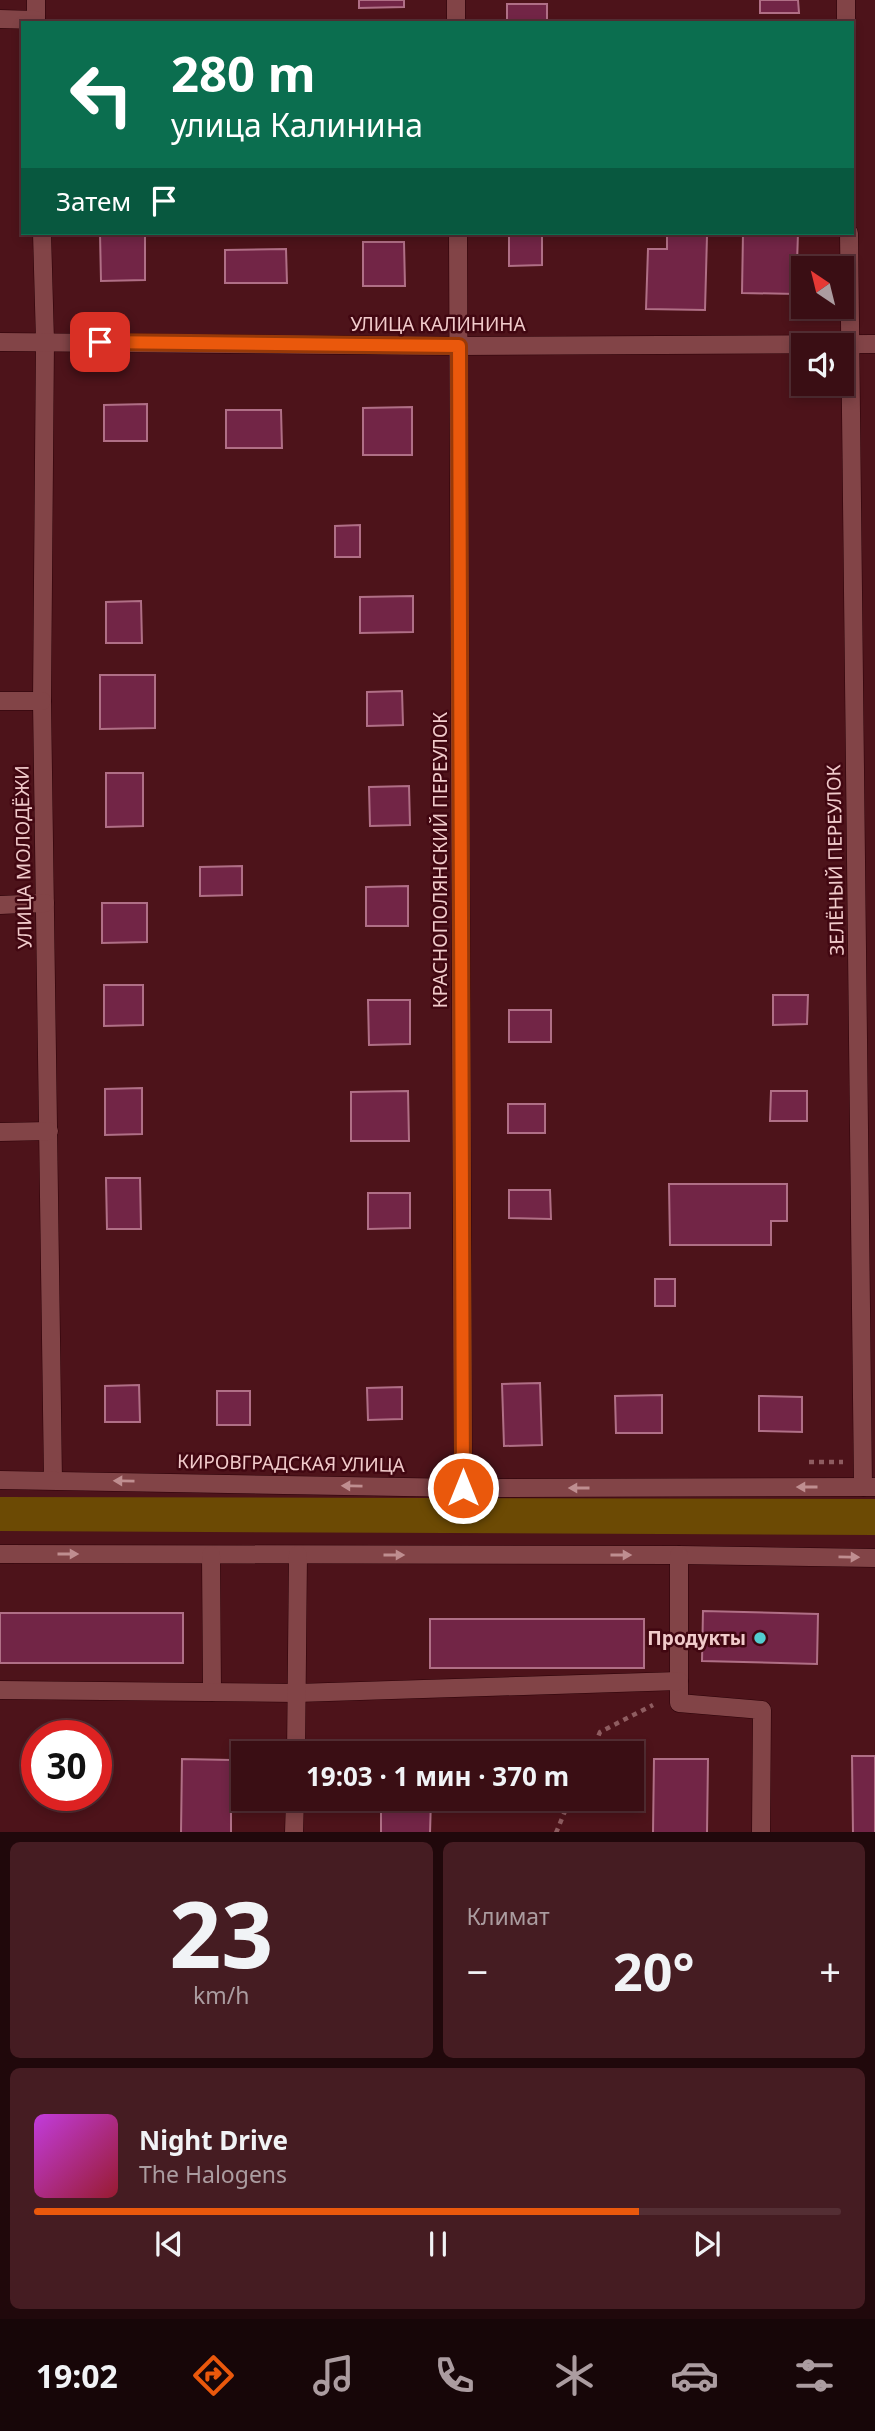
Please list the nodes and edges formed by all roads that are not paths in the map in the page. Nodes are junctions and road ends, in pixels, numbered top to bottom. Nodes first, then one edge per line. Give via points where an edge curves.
1 (36, 0) edge
2 (456, 0) edge
3 (846, 0) edge
4 (0, 19) edge
5 (36, 21) edge
6 (456, 21) edge
7 (846, 21) edge
8 (42, 235) edge
9 (458, 235) edge
10 (849, 235) edge
11 (851, 333) edge
12 (45, 341) junction
13 (0, 342) edge
14 (791, 344) edge
15 (854, 344) edge
16 (875, 344) edge
17 (459, 346) junction
18 (852, 396) edge
19 (0, 701) edge
20 (42, 701) junction
21 (45, 903) junction
22 (0, 905) edge
23 (49, 1131) junction
24 (0, 1132) edge
25 (0, 1480) edge
26 (53, 1480) junction
27 (869, 1487) edge
28 (463, 1488) junction
29 (0, 1554) edge
30 (211, 1555) junction
31 (298, 1555) junction
32 (679, 1555) junction
33 (875, 1558) edge
34 (679, 1686) junction
35 (0, 1690) edge
36 (212, 1692) junction
37 (298, 1693) junction
38 (296, 1741) edge
39 (295, 1811) edge
40 (294, 1832) edge
41 (761, 1832) edge

1 - 5 street
2 - 6 street
3 - 7 street
4 - 5 street
8 - 12 street, УЛИЦА МОЛОДЁЖИ
9 - 17 street, КРАСНОПОЛЯНСКИЙ ПЕРЕУЛОК
10 - 11 street, ЗЕЛЁНЫЙ ПЕРЕУЛОК
12 - 13 street, УЛИЦА КАЛИНИНА
12 - 17 street, УЛИЦА КАЛИНИНА
12 - 20 street, УЛИЦА МОЛОДЁЖИ
14 - 17 street, УЛИЦА КАЛИНИНА
15 - 16 street, УЛИЦА КАЛИНИНА
17 - 28 street, КРАСНОПОЛЯНСКИЙ ПЕРЕУЛОК
18 - 27 street, ЗЕЛЁНЫЙ ПЕРЕУЛОК
19 - 20 street
20 - 21 street, УЛИЦА МОЛОДЁЖИ
21 - 22 street
21 - 23 street, УЛИЦА МОЛОДЁЖИ
23 - 24 street
23 - 26 street, УЛИЦА МОЛОДЁЖИ
25 - 26 street, КИРОВГРАДСКАЯ УЛИЦА
28 -> 26 street, КИРОВГРАДСКАЯ УЛИЦА
27 -> 28 street, КИРОВГРАДСКАЯ УЛИЦА
29 -> 30 street
30 - 31 street
30 - 36 street
31 -> 32 street
31 - 37 street
32 -> 33 street
32 - 34 street
34 - 37 street
34 - 41 street via 679,1703 762,1710
35 - 36 street
36 - 37 street
37 - 38 street
39 - 40 street

